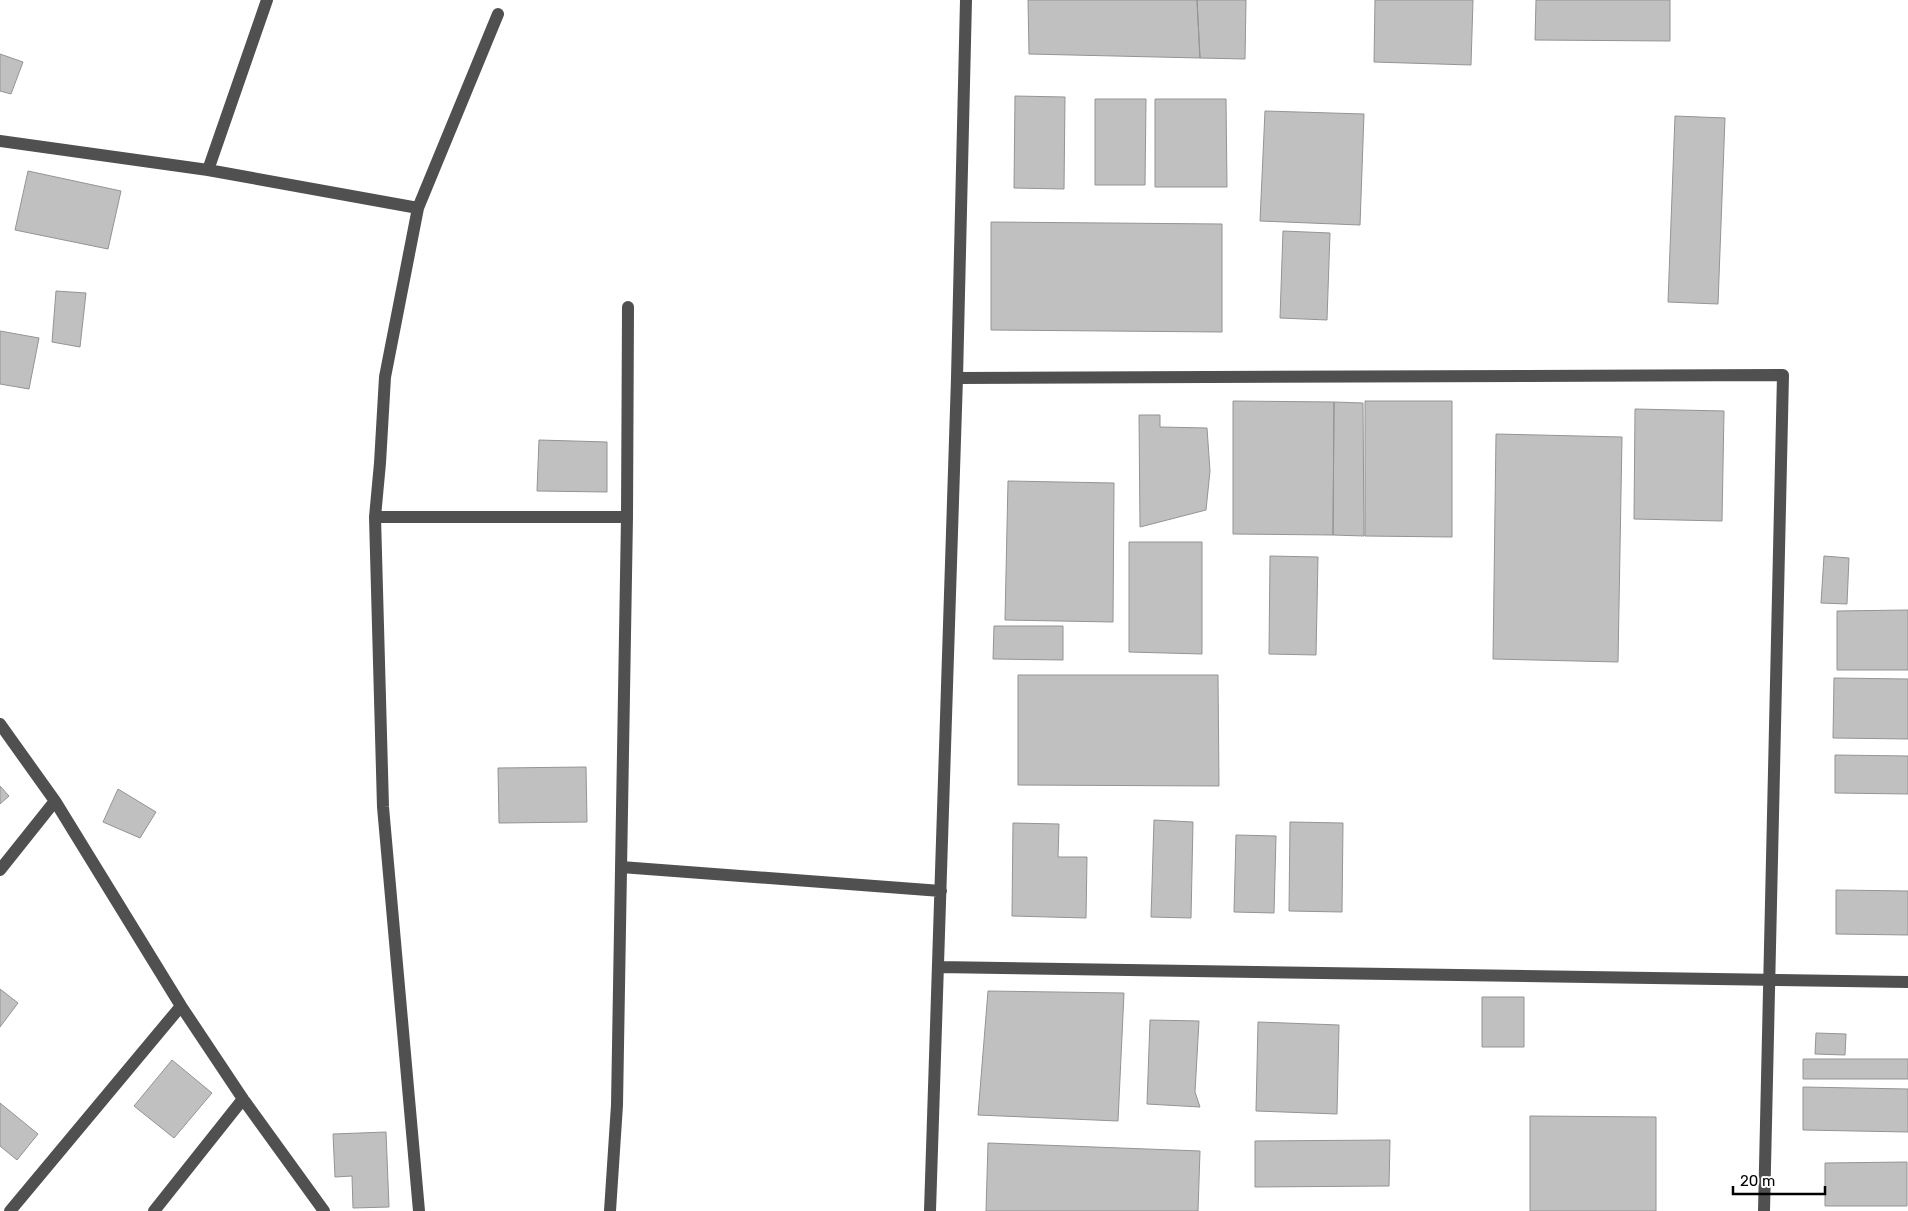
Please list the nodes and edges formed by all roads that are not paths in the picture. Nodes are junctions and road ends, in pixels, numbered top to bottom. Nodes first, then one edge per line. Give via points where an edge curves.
1 (267, 0) edge
2 (966, 0) edge
3 (498, 14) dead end
4 (0, 142) edge
5 (208, 170) junction
6 (418, 208) junction
7 (628, 307) dead end
8 (957, 378) junction
9 (375, 517) junction
10 (627, 517) junction
11 (0, 724) edge
12 (55, 801) junction
13 (621, 867) junction
14 (0, 870) edge
15 (941, 891) junction
16 (938, 967) junction
17 (1770, 979) junction
18 (1908, 982) edge
19 (181, 1006) junction
20 (243, 1099) junction
21 (10, 1211) edge
22 (154, 1211) edge
23 (324, 1211) edge
24 (419, 1211) edge
25 (610, 1211) edge
26 (930, 1211) edge
27 (1764, 1211) edge

1 - 5 street
2 - 8 street
3 - 6 street
4 - 5 street
5 - 6 street
6 - 9 street via 385,378
7 - 10 street
8 - 15 street
8 - 17 street via 1782,375
9 - 10 street
9 - 24 street via 383,806
10 - 13 street
11 - 12 street
12 - 14 street
12 - 19 street
13 - 15 street
13 - 25 street via 617,1105
15 - 16 street
16 - 17 street
16 - 26 street
17 - 18 street
17 - 27 street
19 - 20 street
19 - 21 street
20 - 22 street
20 - 23 street

